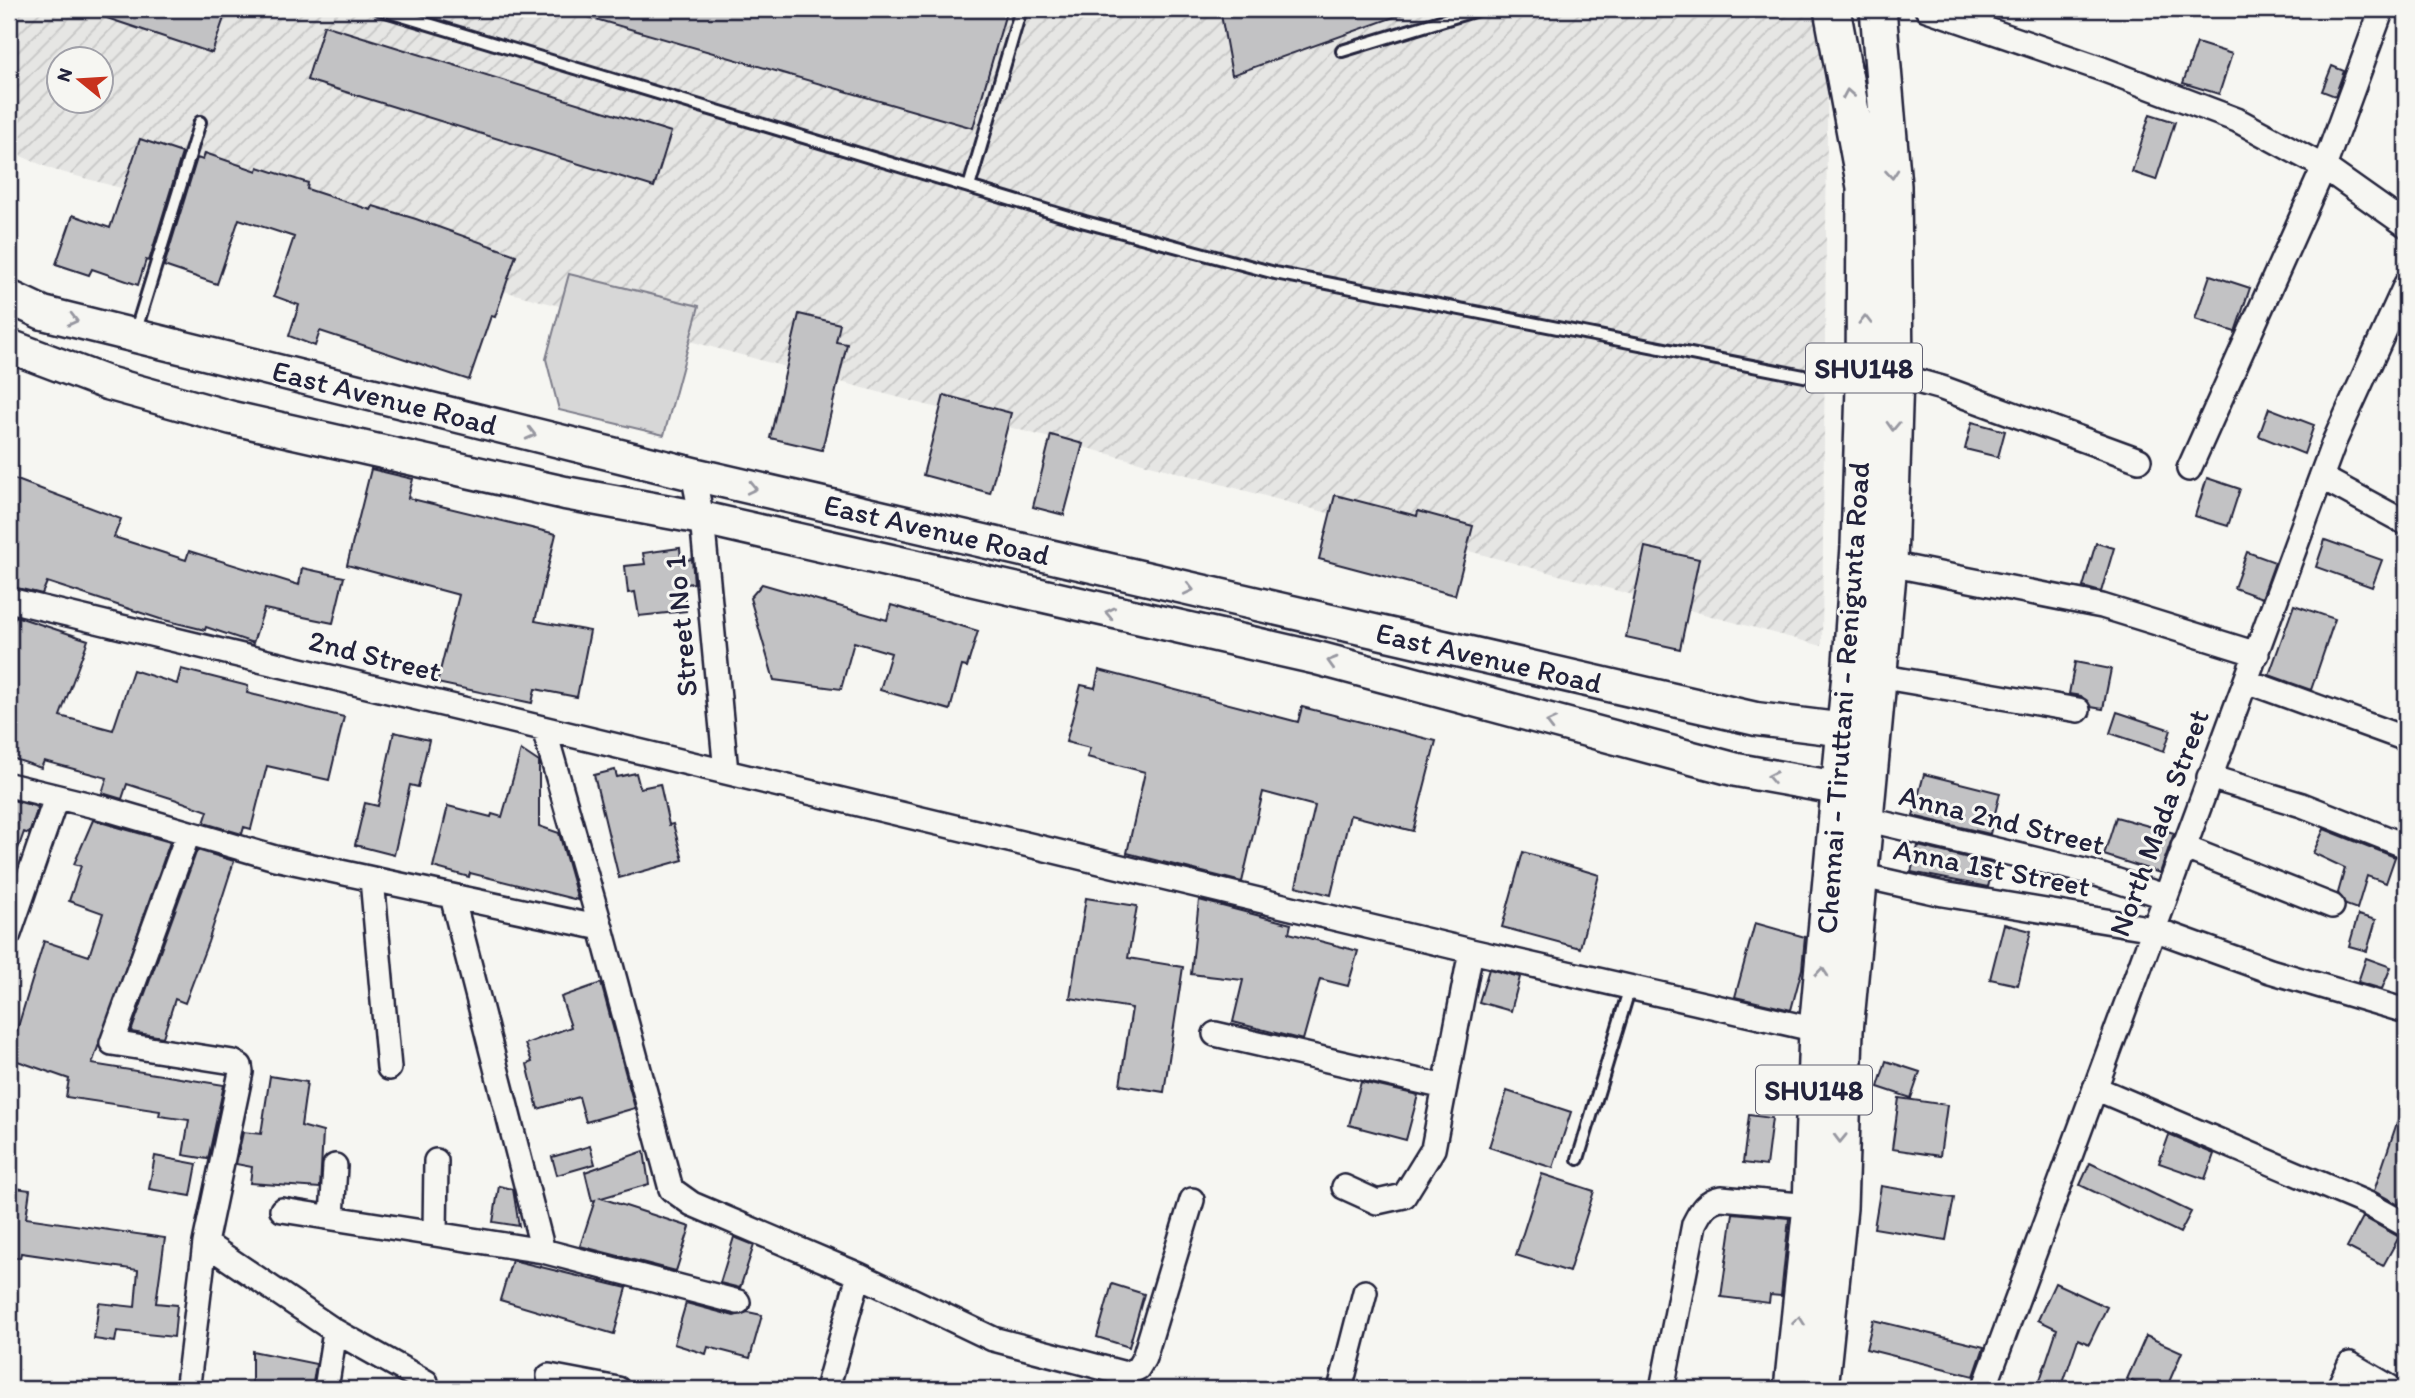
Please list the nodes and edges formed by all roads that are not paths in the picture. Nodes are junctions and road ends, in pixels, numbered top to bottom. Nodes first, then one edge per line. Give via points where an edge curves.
1 (379, 9) edge
2 (1021, 9) edge
3 (1480, 9) edge
4 (1832, 9) edge
5 (1878, 9) edge
6 (1927, 9) edge
7 (2382, 9) edge
8 (1342, 51) dead end
9 (201, 122) dead end
10 (2324, 167) junction
11 (969, 187) junction
12 (2406, 225) edge
13 (2406, 284) edge
14 (9, 297) edge
15 (134, 335) junction
16 (9, 346) edge
17 (1880, 381) junction
18 (2139, 460) dead end
19 (2189, 469) dead end
20 (693, 474) junction
21 (2322, 477) junction
22 (702, 518) junction
23 (2406, 523) edge
24 (1889, 564) junction
25 (9, 600) edge
26 (2257, 654) junction
27 (1878, 676) junction
28 (2246, 681) junction
29 (2078, 709) dead end
30 (544, 729) junction
31 (1858, 732) junction
32 (2406, 740) edge
33 (726, 772) junction
34 (2209, 777) junction
35 (9, 785) edge
36 (56, 798) junction
37 (1857, 801) junction
38 (188, 834) junction
39 (2406, 846) edge
40 (2183, 847) junction
41 (1860, 875) junction
42 (372, 879) junction
43 (452, 896) junction
44 (2164, 896) junction
45 (2332, 906) dead end
46 (601, 928) junction
47 (2154, 929) junction
48 (9, 934) edge
49 (1471, 951) junction
50 (1630, 987) junction
51 (2406, 1012) edge
52 (1817, 1030) junction
53 (1215, 1034) dead end
54 (389, 1068) dead end
55 (1445, 1087) junction
56 (2095, 1088) junction
57 (1578, 1159) dead end
58 (436, 1161) dead end
59 (335, 1166) dead end
60 (1344, 1187) dead end
61 (1192, 1200) dead end
62 (1811, 1206) junction
63 (282, 1210) dead end
64 (332, 1217) junction
65 (2406, 1225) edge
66 (435, 1233) junction
67 (205, 1243) junction
68 (542, 1251) junction
69 (859, 1275) junction
70 (1365, 1292) dead end
71 (738, 1302) dead end
72 (335, 1331) junction
73 (549, 1376) dead end
74 (426, 1382) dead end
75 (191, 1389) edge
76 (326, 1389) edge
77 (618, 1389) edge
78 (827, 1389) edge
79 (1340, 1389) edge
80 (1662, 1389) edge
81 (1792, 1389) edge
82 (1821, 1389) edge
83 (1984, 1389) edge
84 (2338, 1389) edge
85 (2393, 1389) edge

1 - 11 lane
2 - 11 lane
3 - 8 lane
17 -> 4 main road, Chennai - Tiruttani - Renigunta Road / SHU148 via 1865,187
5 -> 17 main road, Chennai - Tiruttani - Renigunta Road / SHU148 via 1894,186
6 - 10 street via 2237,120
7 - 10 street
9 - 15 lane
10 - 12 street
10 - 19 street
11 - 17 lane via 1275,272
13 - 21 street, North Mada Street
14 -> 15 main road, East Avenue Road via 43,313
15 -> 20 main road, East Avenue Road
16 - 22 main road, East Avenue Road via 107,383 232,418 565,493
17 - 18 street via 1942,388
17 -> 24 main road, Chennai - Tiruttani - Renigunta Road / SHU148
17 - 31 main road, Chennai - Tiruttani - Renigunta Road / SHU148 via 1860,546
20 - 22 street, Street No 1
20 -> 31 main road, East Avenue Road via 1756,719
21 - 23 street
21 - 26 street, North Mada Street
22 - 33 street, Street No 1
37 -> 22 main road, East Avenue Road via 1317,658
24 - 26 street via 2102,606
24 - 27 main road, Chennai - Tiruttani - Renigunta Road / SHU148
25 - 30 street, 2nd Street
26 - 28 street, North Mada Street
27 - 29 street
27 - 31 main road, Chennai - Tiruttani - Renigunta Road / SHU148
28 - 32 street
28 - 34 street, North Mada Street
30 - 33 street, 2nd Street
30 - 46 street
31 - 37 main road, Chennai - Tiruttani - Renigunta Road / SHU148
33 - 49 street, 2nd Street
34 - 39 street via 2302,804
34 - 40 street, North Mada Street
35 - 36 street
36 - 38 street
36 - 48 street
37 - 41 main road, Chennai - Tiruttani - Renigunta Road / SHU148
37 - 44 street, Anna 2nd Street
52 -> 37 main road, Chennai - Tiruttani - Renigunta Road / SHU148
38 - 42 street
38 - 67 street via 112,1043 240,1066
40 - 44 street, North Mada Street
40 - 45 street
41 - 47 street, Anna 1st Street via 1944,894
41 -> 82 main road, Chennai - Tiruttani - Renigunta Road / SHU148 via 1845,1031 1839,1208
42 - 43 street
42 - 54 street
43 - 46 street
43 - 68 street
44 - 47 street, North Mada Street
46 - 69 street via 671,1189 692,1204
47 - 51 street, Anna 1st Street via 2270,971
47 - 56 street, North Mada Street
49 - 50 street, 2nd Street
49 - 55 street
50 - 52 street, 2nd Street
50 - 57 lane
52 - 62 main road, Chennai - Tiruttani - Renigunta Road / SHU148
53 - 55 street
55 - 60 street via 1433,1149 1404,1196 1377,1202
56 - 65 street via 2368,1204
56 - 83 street, North Mada Street
58 - 66 street
59 - 64 street
61 - 69 street via 1144,1358 1126,1374 993,1339
62 - 80 street via 1721,1198 1710,1200 1702,1209 1693,1224
81 -> 62 main road, Chennai - Tiruttani - Renigunta Road / SHU148
63 - 64 street
64 - 66 street
66 - 68 street
67 - 72 street
67 - 75 street
68 - 71 street
69 - 78 street
70 - 79 street
72 - 74 street
72 - 76 street
73 - 77 street
84 - 85 street via 2350,1364

